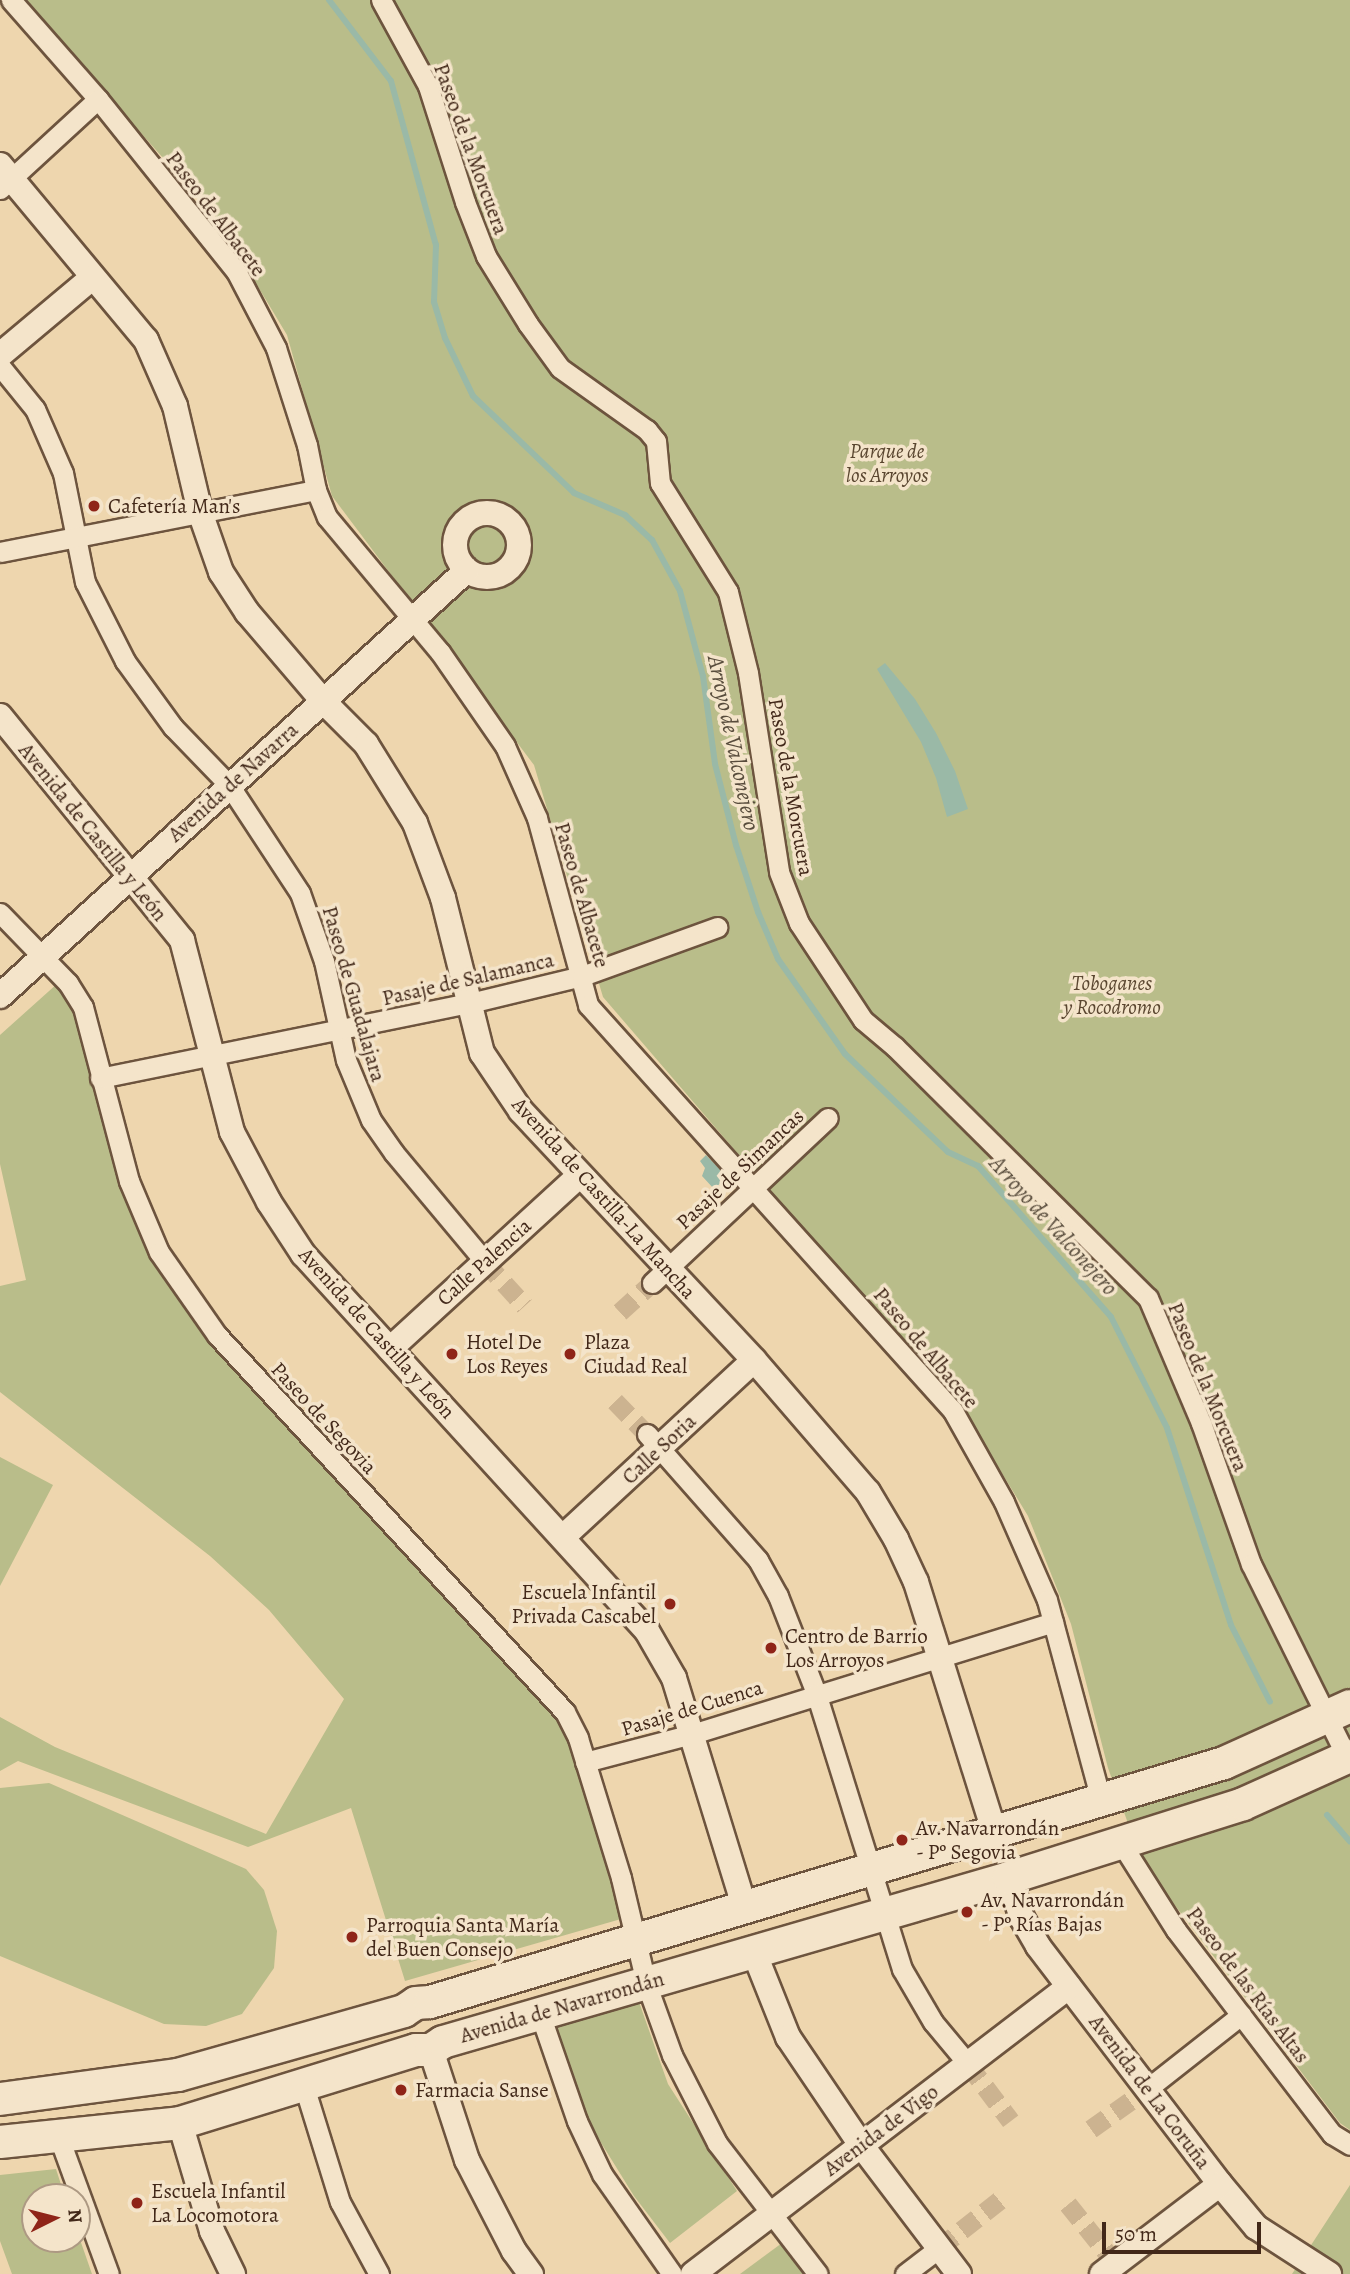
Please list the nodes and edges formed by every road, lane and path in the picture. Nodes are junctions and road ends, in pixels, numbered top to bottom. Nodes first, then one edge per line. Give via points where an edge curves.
1 (10, 0) edge
2 (381, 0) edge
3 (98, 99) junction
4 (4, 178) edge
5 (93, 277) junction
6 (0, 355) edge
7 (0, 366) edge
8 (316, 490) junction
9 (200, 512) junction
10 (74, 537) junction
11 (0, 552) edge
12 (467, 570) dead end
13 (410, 620) junction
14 (323, 701) junction
15 (0, 716) edge
16 (229, 785) junction
17 (129, 876) junction
18 (0, 913) edge
19 (717, 928) dead end
20 (42, 957) junction
21 (582, 976) junction
22 (0, 996) edge
23 (470, 1003) junction
24 (340, 1031) junction
25 (212, 1055) junction
26 (100, 1077) junction
27 (828, 1118) dead end
28 (579, 1175) junction
29 (753, 1189) junction
30 (485, 1262) junction
31 (659, 1275) junction
32 (390, 1349) junction
33 (754, 1360) junction
34 (653, 1441) junction
35 (564, 1537) junction
36 (1053, 1622) junction
37 (941, 1659) junction
38 (816, 1693) junction
39 (1339, 1712) edge
40 (692, 1734) junction
41 (1349, 1759) edge
42 (585, 1762) junction
43 (1101, 1800) junction
44 (993, 1831) junction
45 (1121, 1843) junction
46 (870, 1869) junction
47 (1008, 1878) junction
48 (745, 1907) junction
49 (884, 1915) junction
50 (635, 1939) junction
51 (757, 1951) junction
52 (646, 1983) junction
53 (1069, 1987) junction
54 (417, 2007) junction
55 (540, 2014) junction
56 (1241, 2015) junction
57 (430, 2047) junction
58 (968, 2064) junction
59 (167, 2077) junction
60 (304, 2086) junction
61 (1147, 2089) junction
62 (0, 2099) edge
63 (179, 2121) junction
64 (58, 2136) junction
65 (0, 2142) edge
66 (861, 2145) junction
67 (1350, 2145) edge
68 (1220, 2184) junction
69 (773, 2213) junction
70 (939, 2248) junction
71 (1114, 2270) edge
72 (109, 2274) edge
73 (233, 2274) edge
74 (379, 2274) edge
75 (531, 2274) edge
76 (673, 2274) edge
77 (693, 2274) edge
78 (818, 2274) edge
79 (905, 2274) edge
80 (960, 2274) edge
81 (1329, 2274) edge

1 - 3 street, Paseo de Albacete
2 - 39 street, Paseo de la Morcuera via 428,86 486,256 560,368 647,429 656,441 660,483 728,592 750,685 779,872 799,923 863,1020 1148,1298 1251,1564
3 - 4 street
3 - 8 street, Paseo de Albacete via 236,271 276,348 307,444
4 - 5 street, Avenida de Castilla-La Mancha
5 - 6 street
5 - 9 street, Avenida de Castilla-La Mancha via 146,340 175,406
7 - 10 street, Paseo de Guadalajara via 35,409 63,473
8 - 9 street
8 - 13 street, Paseo de Albacete via 327,517
9 - 10 street
9 - 14 street, Avenida de Castilla-La Mancha via 221,572 240,602
10 - 11 street
10 - 16 street, Paseo de Guadalajara via 85,582 125,661 173,727
12 - 13 street, Avenida de Navarra
13 - 14 street, Avenida de Navarra
13 - 21 street, Paseo de Albacete via 440,652 505,746 537,818
14 - 16 street, Avenida de Navarra
14 - 23 street, Avenida de Castilla-La Mancha via 366,744 415,823 443,898
15 - 17 street, Avenida de Castilla y León
16 - 17 street, Avenida de Navarra
16 - 24 street, Paseo de Guadalajara via 300,893 324,961
17 - 20 street, Avenida de Navarra
17 - 25 street, Avenida de Castilla y León via 182,940
18 - 20 street, Paseo de Segovia
19 - 21 street, Pasaje de Salamanca
20 - 22 street, Avenida de Navarra
20 - 26 street, Paseo de Segovia via 68,983 83,1007
21 - 23 street, Pasaje de Salamanca
21 - 29 street, Paseo de Albacete via 588,1005
23 - 24 street, Pasaje de Salamanca
23 - 28 street, Avenida de Castilla-La Mancha via 482,1053 521,1111
24 - 25 street, Pasaje de Salamanca
24 - 30 street, Paseo de Guadalajara via 346,1060 371,1120
25 - 26 street, Pasaje de Salamanca
25 - 32 street, Avenida de Castilla y León via 232,1132 269,1202 303,1254
26 - 42 street, Paseo de Segovia via 129,1181 159,1252 218,1335 565,1712
27 - 29 street, Pasaje de Simancas
28 - 30 street, Calle Palencia
28 - 31 street, Avenida de Castilla-La Mancha
29 - 31 street, Pasaje de Simancas
29 - 36 street, Paseo de Albacete via 953,1411 1004,1502
30 - 32 street, Calle Palencia
31 - 33 street, Avenida de Castilla-La Mancha
32 - 35 street, Avenida de Castilla y León
33 - 34 street, Calle Soria
33 - 37 street, Avenida de Castilla-La Mancha via 868,1492 916,1582
34 - 35 street, Calle Soria
34 - 38 street via 758,1560 778,1596
35 - 40 street, Avenida de Castilla y León via 647,1631 674,1678
36 - 37 street, Pasaje de Cuenca
36 - 43 street, Paseo de Albacete
37 - 38 street, Pasaje de Cuenca
37 - 44 street, Avenida de Castilla-La Mancha
38 - 40 street, Pasaje de Cuenca
38 - 46 street
39 - 41 street, Paseo de la Morcuera
39 - 43 street, Avenida de Navarrondán via 1224,1763
40 - 42 street, Pasaje de Cuenca
40 - 48 street, Avenida de Castilla y León
41 - 45 street, Avenida de Navarrondán via 1244,1804
42 - 50 street, Paseo de Segovia
43 - 44 street, Avenida de Navarrondán
44 - 46 street, Avenida de Navarrondán
44 - 47 street via 986,1859
45 - 47 street, Avenida de Navarrondán
45 - 56 street, Paseo de las Rías Altas via 1176,1930
46 - 48 street, Avenida de Navarrondán
46 - 49 street
47 - 49 street, Avenida de Navarrondán
47 - 53 street, Avenida de La Coruña via 1038,1947
48 - 50 street, Avenida de Navarrondán
48 - 51 street via 736,1932
49 - 51 street, Avenida de Navarrondán
49 - 58 street via 902,1969 933,2022
50 - 52 street, Paseo de Segovia
50 - 54 street, Avenida de Navarrondán
51 - 52 street, Avenida de Navarrondán
51 - 66 street via 788,2037
52 - 55 street, Avenida de Navarrondán
52 - 69 street, Paseo de Segovia via 684,2083 718,2143
53 - 58 street, Avenida de Vigo
53 - 61 street, Avenida de La Coruña
54 - 57 street via 406,2032
54 - 59 street, Avenida de Navarrondán
55 - 57 street, Avenida de Navarrondán
55 - 76 street via 577,2121 602,2174
56 - 61 street
56 - 67 street, Paseo de las Rías Altas via 1332,2134
57 - 60 street, Avenida de Navarrondán
57 - 75 street via 467,2160
58 - 66 street, Avenida de Vigo
59 - 62 street, Avenida de Navarrondán
59 - 63 street via 157,2101
60 - 63 street, Avenida de Navarrondán
60 - 74 street via 340,2202
61 - 68 street, Avenida de La Coruña
63 - 64 street, Avenida de Navarrondán
63 - 73 street via 212,2231
64 - 65 street, Avenida de Navarrondán
64 - 72 street
66 - 69 street, Avenida de Vigo
66 - 70 street
68 - 71 street
68 - 81 street, Avenida de La Coruña via 1256,2227
69 - 77 street, Avenida de Vigo
69 - 78 street, Paseo de Segovia
70 - 79 street
70 - 80 street

